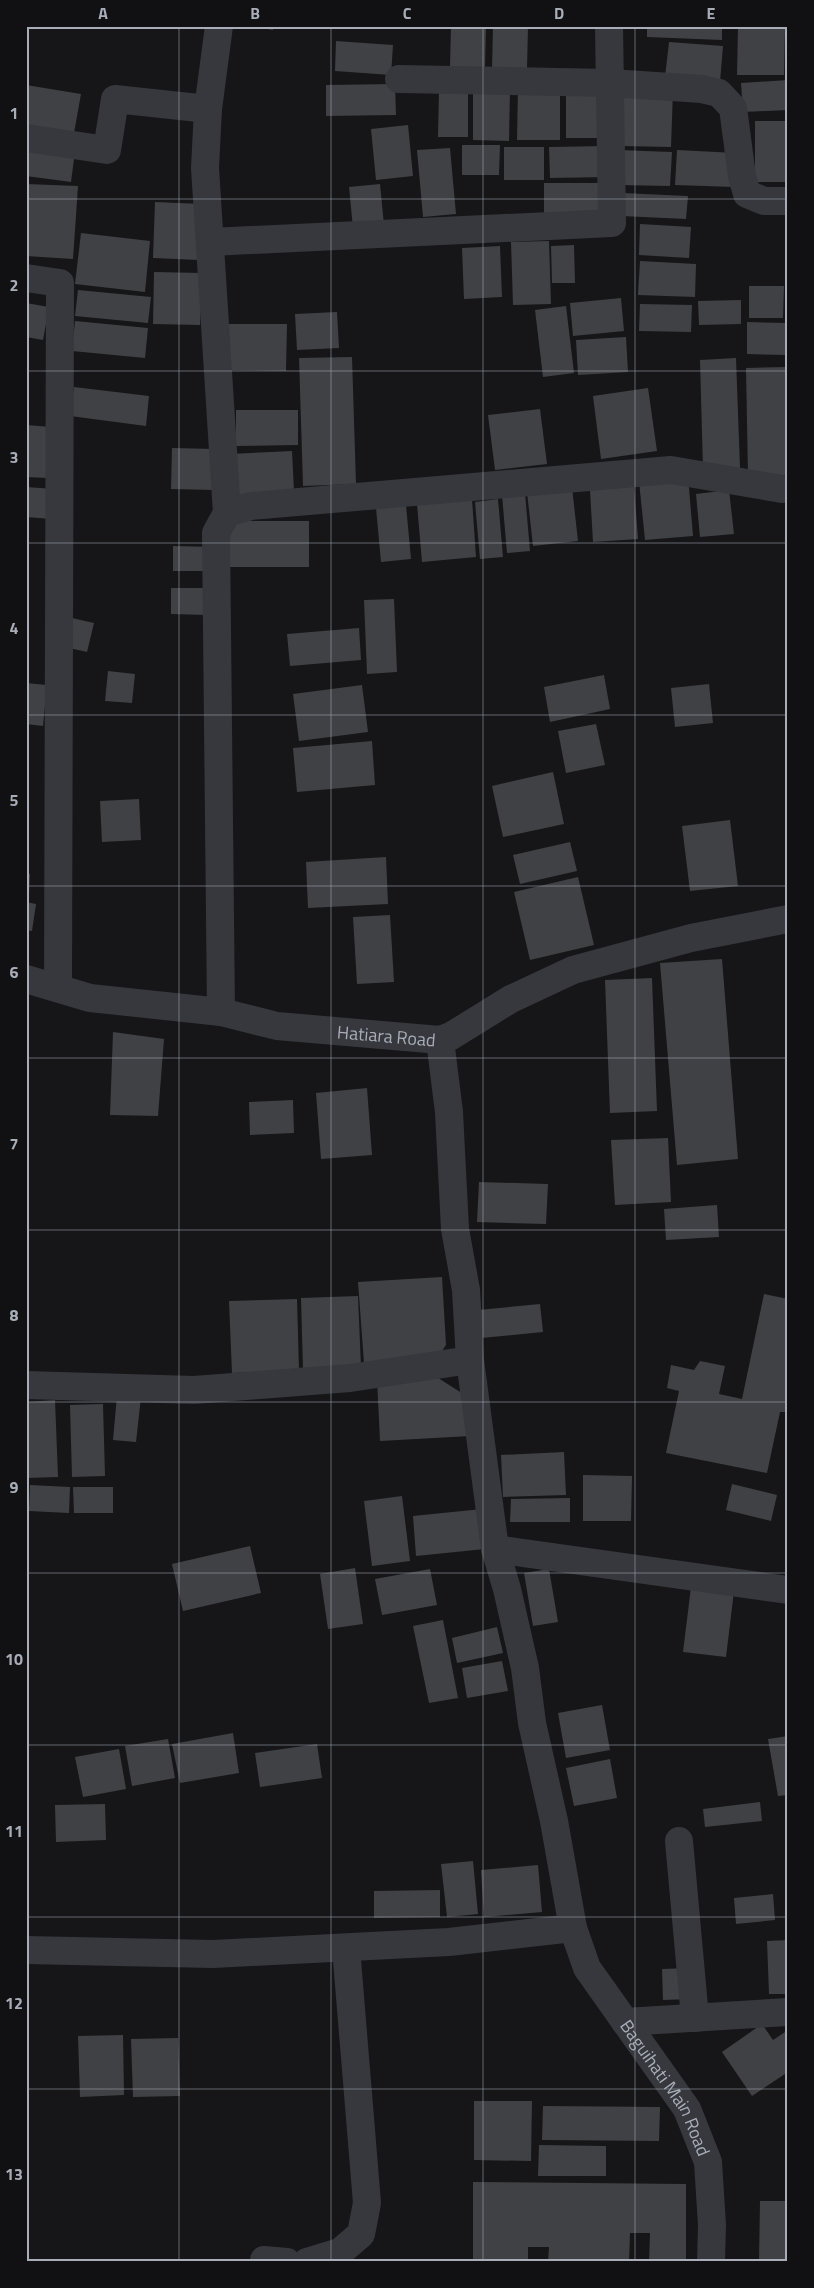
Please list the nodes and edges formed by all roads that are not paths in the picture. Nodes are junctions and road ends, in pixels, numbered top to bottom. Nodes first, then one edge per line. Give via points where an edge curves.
1 (219, 26) edge
2 (609, 26) edge
3 (399, 79) dead end
4 (610, 83) junction
5 (208, 108) junction
6 (26, 138) edge
7 (788, 201) edge
8 (210, 242) junction
9 (26, 278) edge
10 (782, 489) dead end
11 (227, 513) junction
12 (788, 919) edge
13 (26, 978) edge
14 (58, 988) junction
15 (221, 1012) junction
16 (440, 1040) junction
17 (470, 1360) junction
18 (26, 1385) edge
19 (495, 1549) junction
20 (788, 1590) edge
21 (679, 1841) dead end
22 (572, 1928) junction
23 (346, 1948) junction
24 (26, 1950) edge
25 (788, 2012) edge
26 (695, 2018) junction
27 (625, 2022) junction
28 (307, 2262) edge
29 (711, 2262) edge

1 - 5 street
2 - 4 street
3 - 4 street
4 - 7 street via 720,94 733,108 747,194 764,201
4 - 8 street via 612,223
5 - 6 street via 115,100 107,150
5 - 8 street via 205,168
8 - 11 street
9 - 14 street via 60,283
10 - 11 street via 671,470 251,506
11 - 15 street via 216,533
12 - 16 street, Hatiara Road via 690,938 573,970 511,999
13 - 14 street, Hatiara Road
14 - 15 street, Hatiara Road via 90,998
15 - 16 street, Hatiara Road via 277,1026
16 - 17 street, Baguihati Main Road via 449,1112 455,1229 466,1290
17 - 18 street via 350,1378 194,1390
17 - 19 street, Baguihati Main Road
19 - 20 street
19 - 22 street, Baguihati Main Road via 526,1668 532,1723 554,1821
21 - 26 street
22 - 23 street via 449,1942
22 - 27 street, Baguihati Main Road via 587,1968
23 - 24 street via 213,1954
23 - 28 street via 367,2203 361,2234 340,2252
25 - 26 street
26 - 27 street
27 - 29 street, Baguihati Main Road via 687,2110 708,2162

